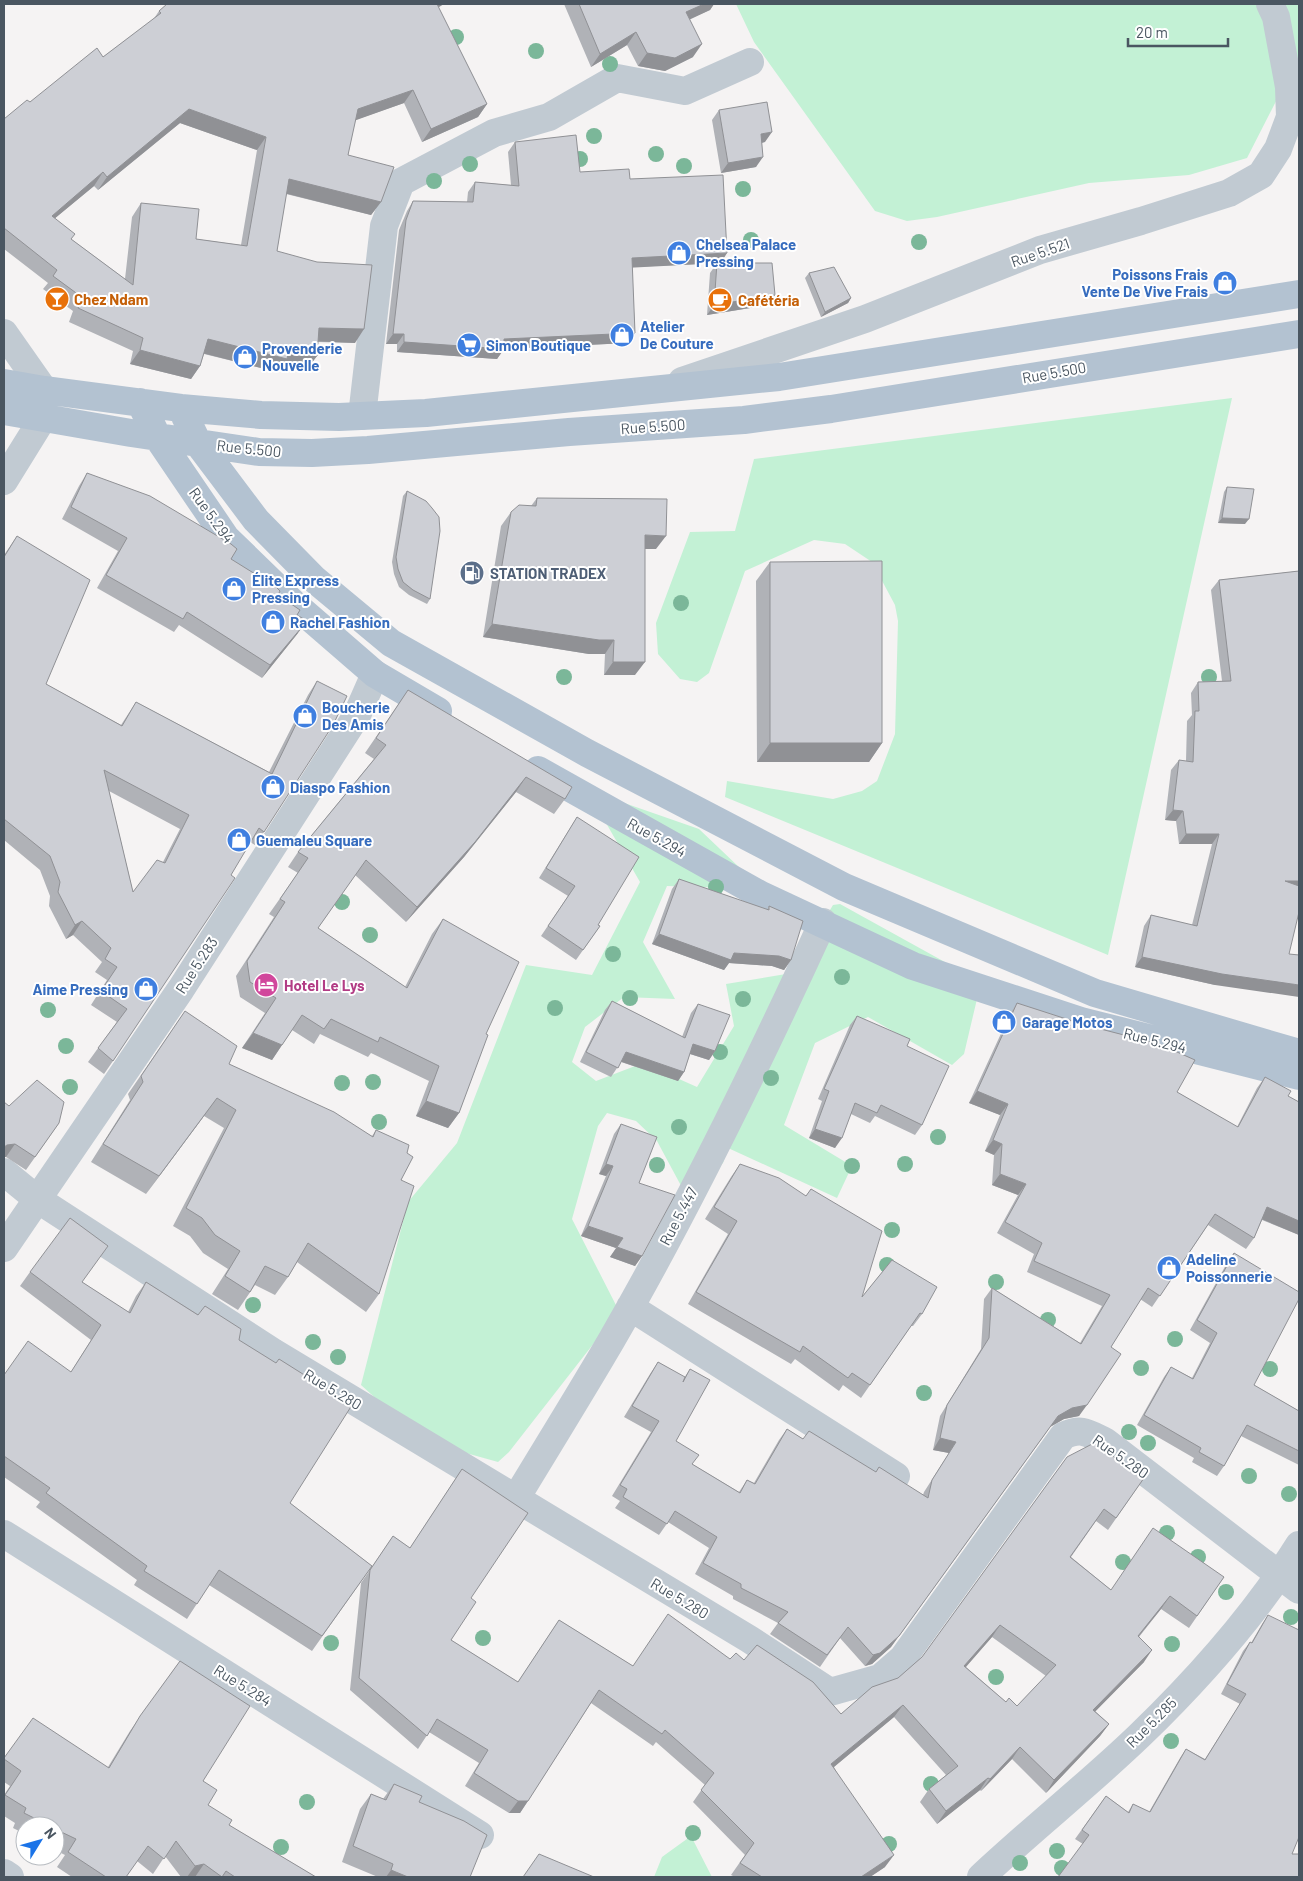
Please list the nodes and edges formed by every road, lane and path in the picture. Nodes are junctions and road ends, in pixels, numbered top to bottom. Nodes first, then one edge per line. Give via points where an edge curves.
1 (1270, 4) edge
2 (750, 62) dead end
3 (1299, 294) edge
4 (4, 333) edge
5 (1299, 334) edge
6 (4, 383) edge
7 (44, 390) junction
8 (649, 391) junction
9 (140, 402) junction
10 (181, 408) junction
11 (4, 411) edge
12 (362, 416) junction
13 (43, 418) junction
14 (158, 438) junction
15 (198, 443) junction
16 (4, 481) edge
17 (375, 674) junction
18 (458, 723) edge
19 (516, 757) edge
20 (823, 922) junction
21 (1299, 1053) edge
22 (1299, 1076) edge
23 (4, 1172) edge
24 (37, 1199) junction
25 (4, 1248) edge
26 (630, 1308) junction
27 (896, 1476) edge
28 (515, 1500) junction
29 (4, 1534) edge
30 (1299, 1545) edge
31 (1290, 1582) edge
32 (482, 1836) edge
33 (4, 1873) edge
34 (10, 1877) edge
35 (981, 1877) edge

1 - 8 street, Rue 5.521 via 1276,17 1289,87 1290,117 1278,149 1260,175 1229,193 1040,250 840,328
2 - 12 street via 685,92 618,78 549,117 494,133 401,182 384,226
3 - 8 main road via 789,376
4 - 7 street
5 - 15 main road, Rue 5.500 via 744,420 321,452 259,452
6 - 7 main road
7 - 9 main road
7 - 13 street
8 - 12 main road via 426,413
9 - 10 main road
9 - 14 main road, Rue 5.294
10 - 12 main road via 261,415
10 - 15 main road, Rue 5.294
11 - 13 main road, Rue 5.500
13 - 14 main road, Rue 5.500
13 - 16 street
14 - 15 main road, Rue 5.500
14 - 17 main road, Rue 5.294 via 226,538 293,603
15 - 21 main road, Rue 5.294 via 256,520 314,579 391,643 587,753 844,887 1095,993
17 - 18 main road, Rue 5.294
17 - 24 street, Rue 5.283 via 357,715 320,774 181,989
19 - 20 main road, Rue 5.294 via 761,894
20 - 22 main road, Rue 5.294 via 913,966 1081,1021
20 - 26 street, Rue 5.447 via 736,1106
23 - 24 street, Rue 5.280
24 - 25 street, Rue 5.283
24 - 28 street, Rue 5.280 via 273,1352
26 - 27 street
26 - 28 street, Rue 5.447
28 - 31 street, Rue 5.280 via 749,1639 830,1692 880,1678 903,1658 1064,1436 1076,1430 1088,1432 1106,1442
29 - 32 street, Rue 5.284
30 - 31 street, Rue 5.285
31 - 35 street, Rue 5.285 via 1230,1639 1139,1736
33 - 34 street

